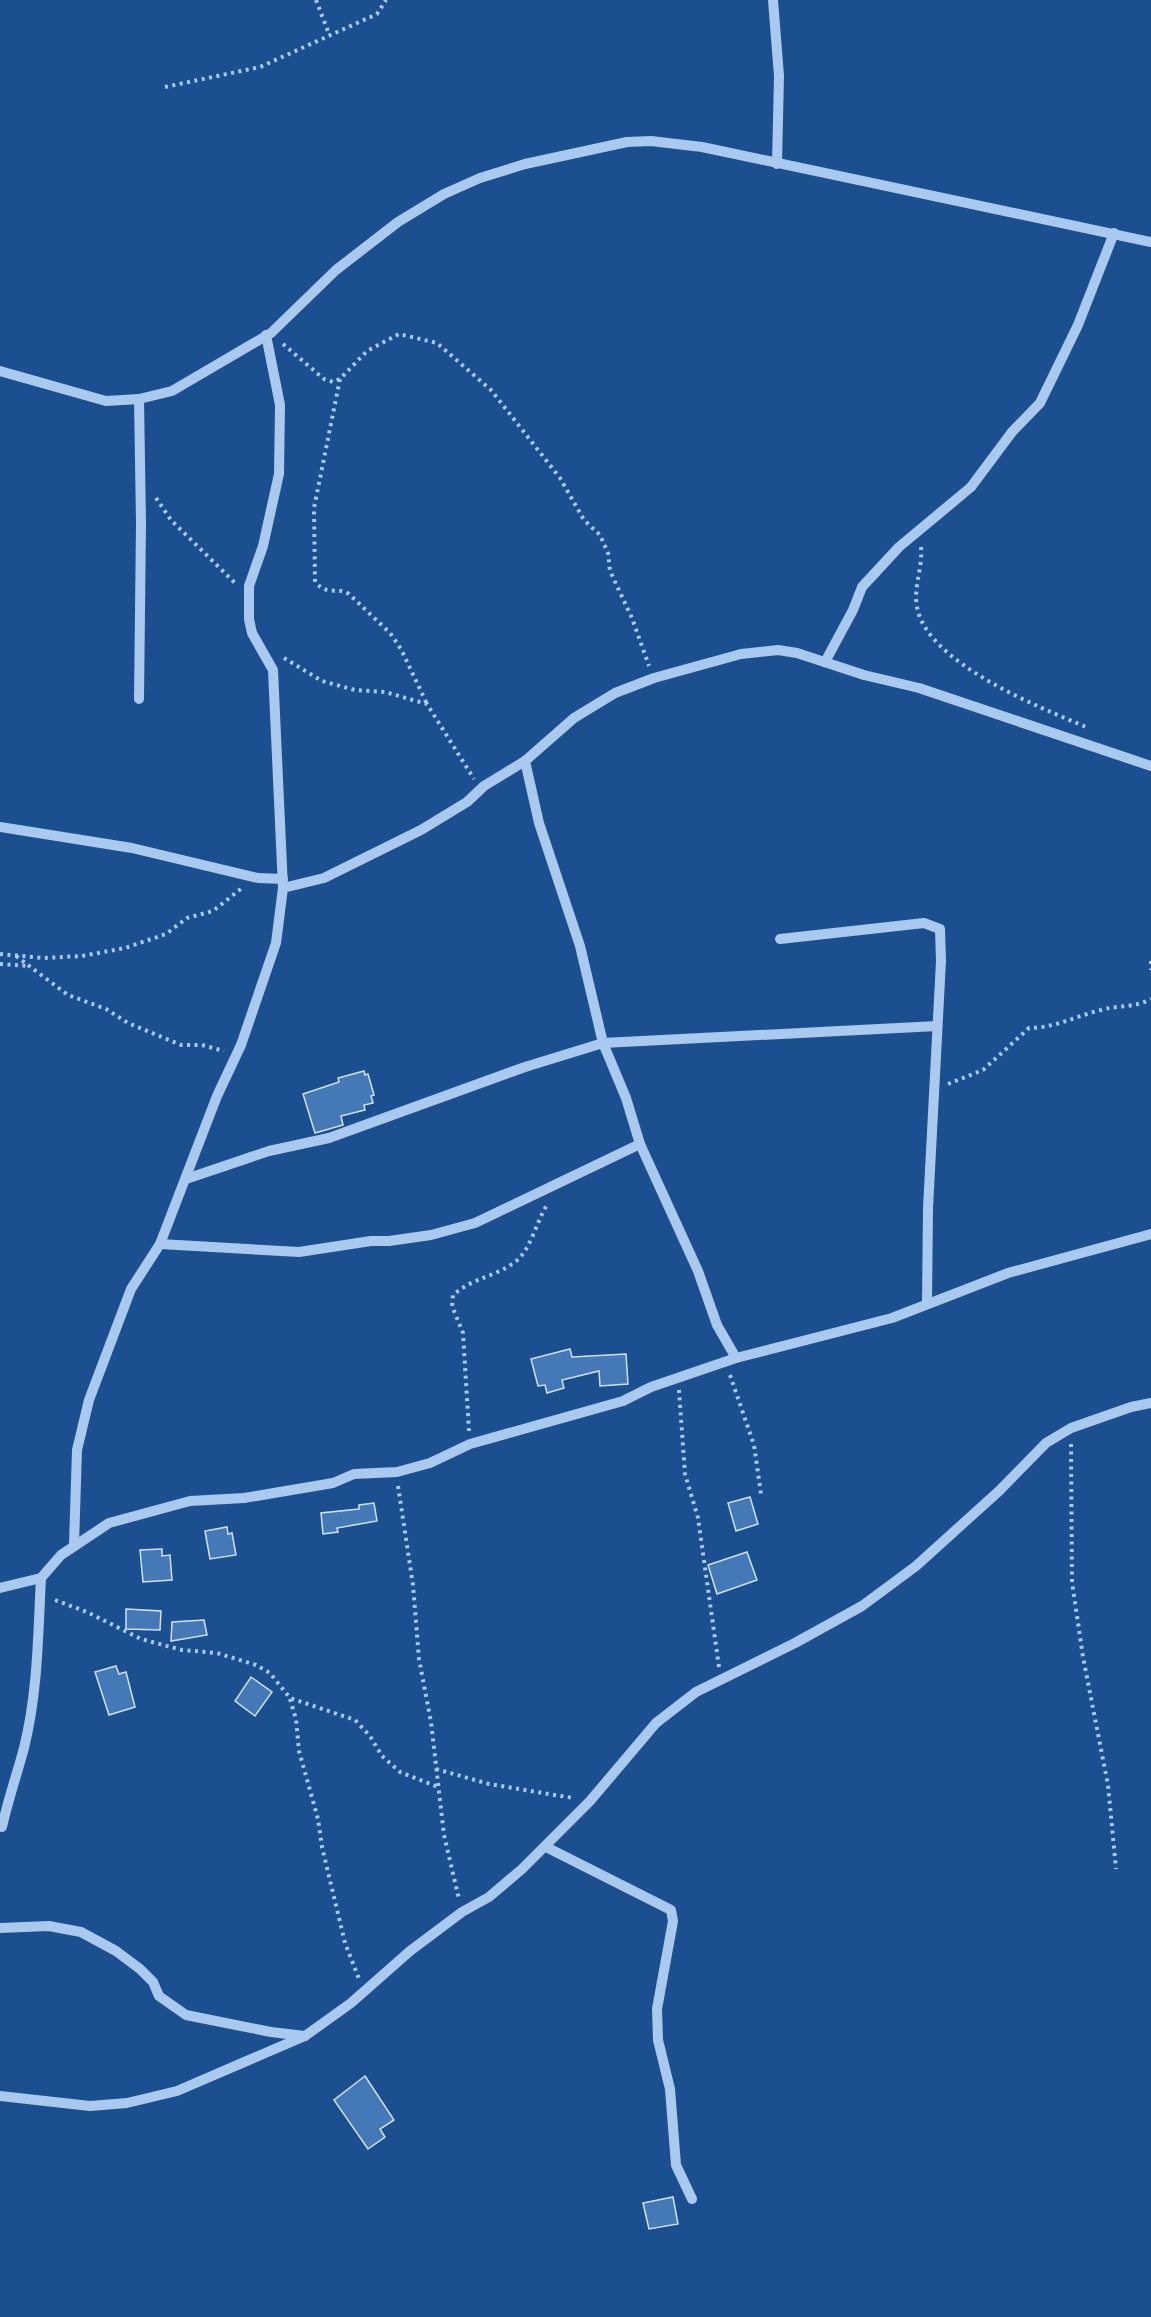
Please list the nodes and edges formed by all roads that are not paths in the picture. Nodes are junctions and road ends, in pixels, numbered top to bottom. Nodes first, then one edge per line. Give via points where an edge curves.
1 (773, 0) edge
2 (777, 164) junction
3 (1114, 233) junction
4 (1151, 242) edge
5 (269, 334) junction
6 (0, 371) edge
7 (139, 399) junction
8 (825, 662) junction
9 (139, 699) dead end
10 (525, 761) junction
11 (1151, 766) edge
12 (0, 827) edge
13 (283, 884) junction
14 (780, 939) dead end
15 (937, 1026) junction
16 (603, 1043) junction
17 (640, 1144) junction
18 (186, 1179) junction
19 (1151, 1234) edge
20 (160, 1244) junction
21 (927, 1303) junction
22 (736, 1358) junction
23 (1151, 1403) edge
24 (74, 1545) junction
25 (41, 1578) junction
26 (0, 1588) edge
27 (2, 1827) dead end
28 (546, 1847) junction
29 (0, 1928) edge
30 (305, 2036) junction
31 (0, 2096) edge
32 (692, 2199) dead end

1 - 2 street via 779,76
2 - 3 street
2 - 5 street via 702,147 627,142 480,178 398,222 336,270
3 - 4 street
3 - 8 street via 1078,326 1040,403 1012,432 971,487 920,528 862,587
5 - 7 street via 172,391
5 - 13 street via 280,405 279,474 263,546 249,586 249,605 252,633 273,670
6 - 7 street via 106,401
7 - 9 street
8 - 10 street via 778,650 741,654 654,678 615,693 574,718
8 - 11 street via 920,688
10 - 13 street via 484,786 467,802 361,861 324,878
10 - 16 street via 539,824 580,946
12 - 13 street via 132,848
13 - 18 street via 276,943 237,1054
14 - 15 street via 924,923 940,929
15 - 16 street
15 - 21 street
16 - 17 street
16 - 18 street via 330,1138 269,1151
17 - 20 street via 476,1223 431,1235 299,1252
17 - 22 street via 698,1271 717,1325
18 - 20 street
19 - 21 street via 1008,1273
20 - 24 street via 131,1288 90,1400 77,1450
21 - 22 street via 892,1318
22 - 24 street via 623,1401 470,1444 430,1463 397,1472 354,1474 333,1482 244,1498 190,1501 109,1523
23 - 28 street via 1071,1428 1046,1443 916,1566 862,1606 696,1692 656,1723
24 - 25 street
25 - 26 street
25 - 27 street via 30,1714
28 - 30 street via 489,1897 462,1912
28 - 32 street via 670,1910 673,1920 657,2009 658,2040 670,2089 676,2164
29 - 30 street via 49,1926 81,1932 141,1969 159,1996 186,2015
30 - 31 street via 177,2091 127,2103 90,2106

